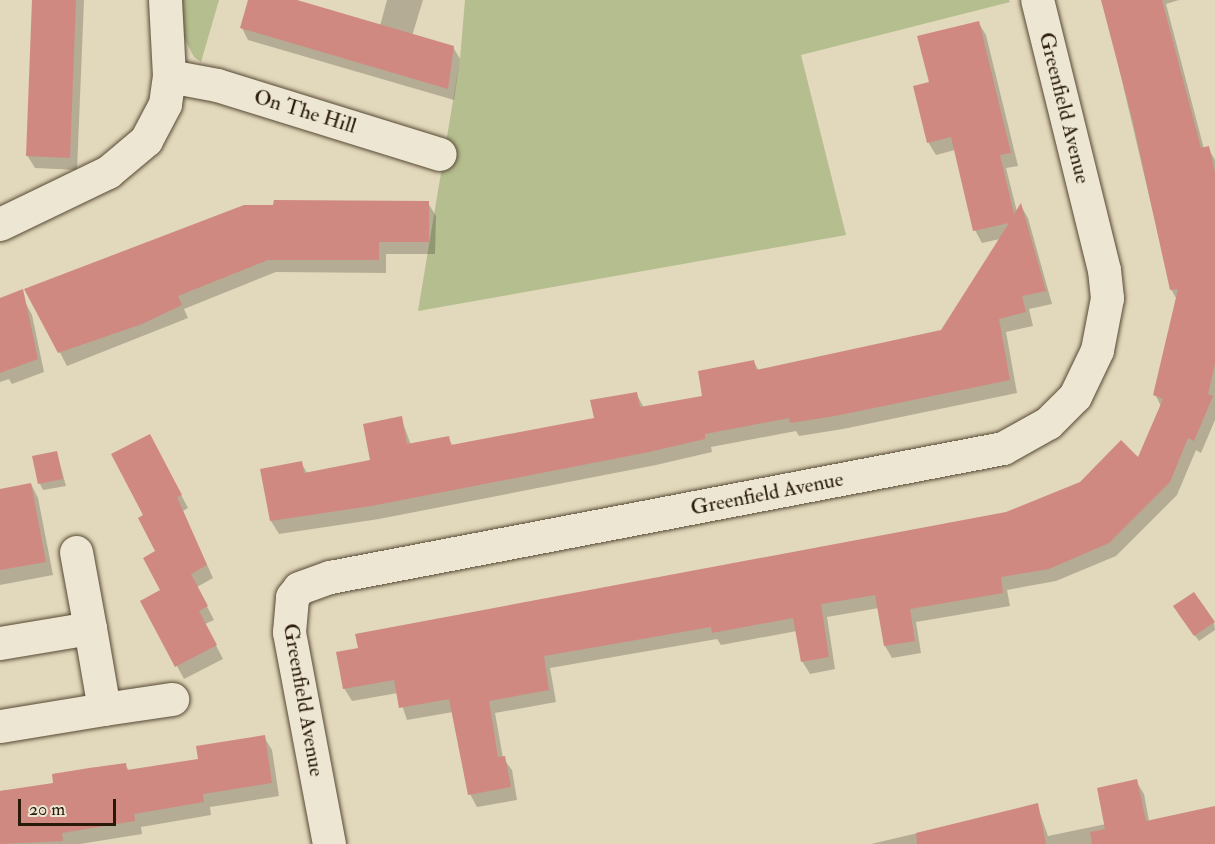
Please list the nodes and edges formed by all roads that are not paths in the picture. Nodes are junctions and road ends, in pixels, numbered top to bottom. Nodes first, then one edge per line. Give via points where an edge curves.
1 (165, 0) edge
2 (1037, 0) edge
3 (169, 76) junction
4 (440, 154) dead end
5 (0, 224) edge
6 (76, 552) dead end
7 (90, 628) junction
8 (0, 643) edge
9 (172, 699) dead end
10 (104, 709) junction
11 (0, 726) edge
12 (329, 844) edge

1 - 3 street
2 - 12 street, Greenfield Avenue via 1104,270 1107,298 1097,350 1075,396 1048,423 1003,448 330,577 299,588 292,597 289,632
3 - 4 street, On The Hill via 217,85
3 - 5 street via 165,104 157,123 131,155 98,178
6 - 7 street
7 - 8 street
7 - 10 street
9 - 10 street
10 - 11 street

